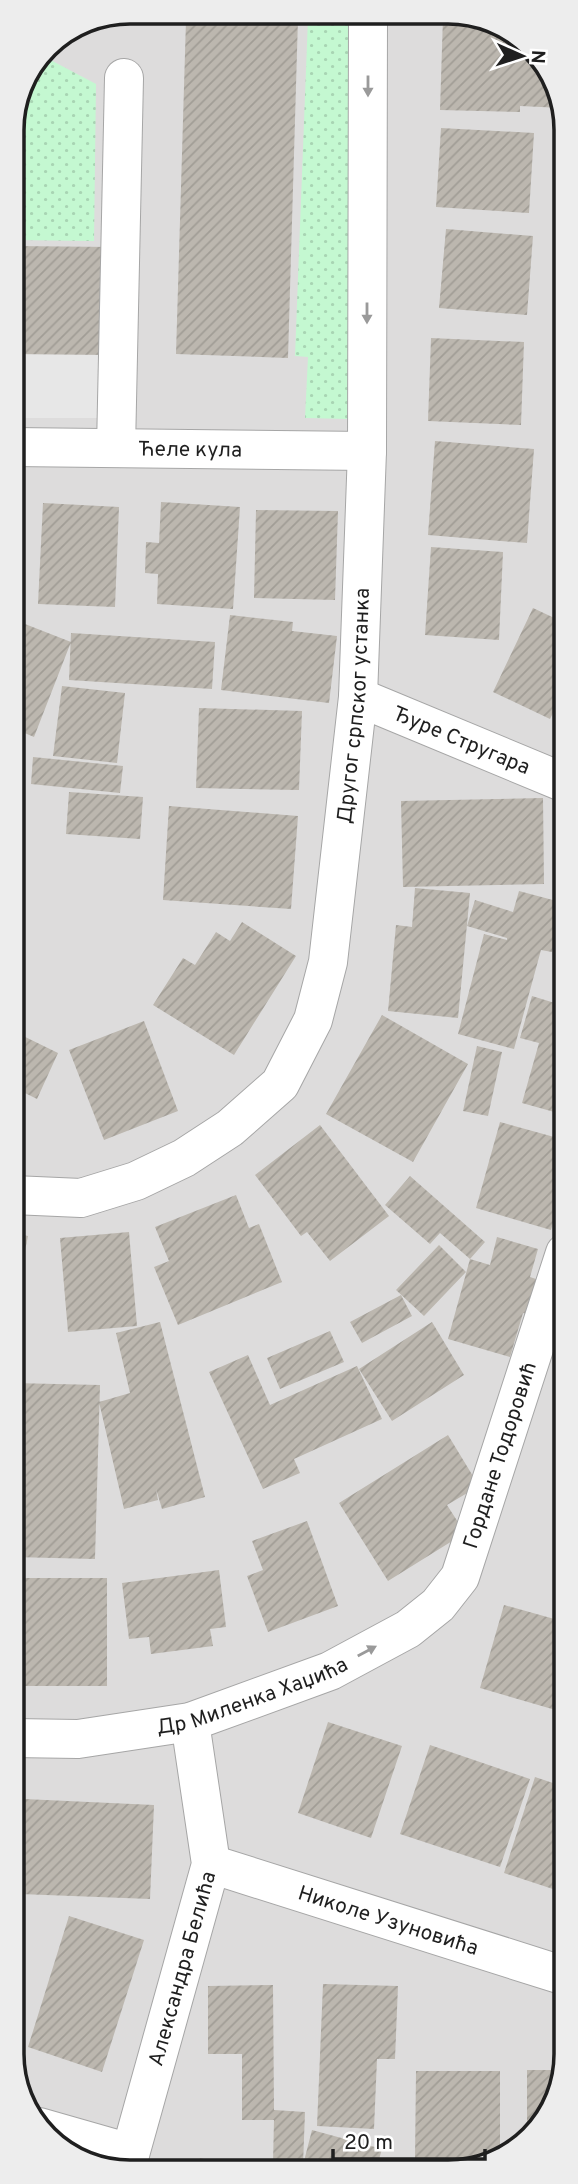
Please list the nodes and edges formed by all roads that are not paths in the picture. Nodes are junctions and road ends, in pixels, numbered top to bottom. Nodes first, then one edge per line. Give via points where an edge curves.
1 (368, 24) edge
2 (124, 78) dead end
3 (25, 447) edge
4 (116, 448) junction
5 (367, 451) junction
6 (358, 697) junction
7 (554, 778) edge
8 (25, 1196) edge
9 (553, 1289) edge
10 (460, 1577) joint
11 (190, 1722) junction
12 (25, 1738) edge
13 (211, 1864) junction
14 (553, 1972) edge
15 (67, 2137) edge
16 (122, 2159) edge
17 (128, 2160) edge

1 -> 5 street, Другог српског устанка
2 - 4 street
3 - 4 street, Ћеле кула
4 - 5 street, Ћеле кула
5 - 6 street, Другог српског устанка
6 - 7 street, Ђуре Стругара
6 - 8 street, Другог српског устанка via 328,962 313,1020 280,1084 230,1128 184,1158 136,1181 81,1198
9 - 10 street, Гордане Тодоровић
11 -> 10 street, Др Миленка Хаџића via 330,1671 386,1641 422,1619
11 - 12 street, Др Миленка Хаџића via 78,1739
11 - 13 street, Александра Белића
13 - 14 street, Николе Узуновића
13 - 17 street, Александра Белића
15 - 16 street

